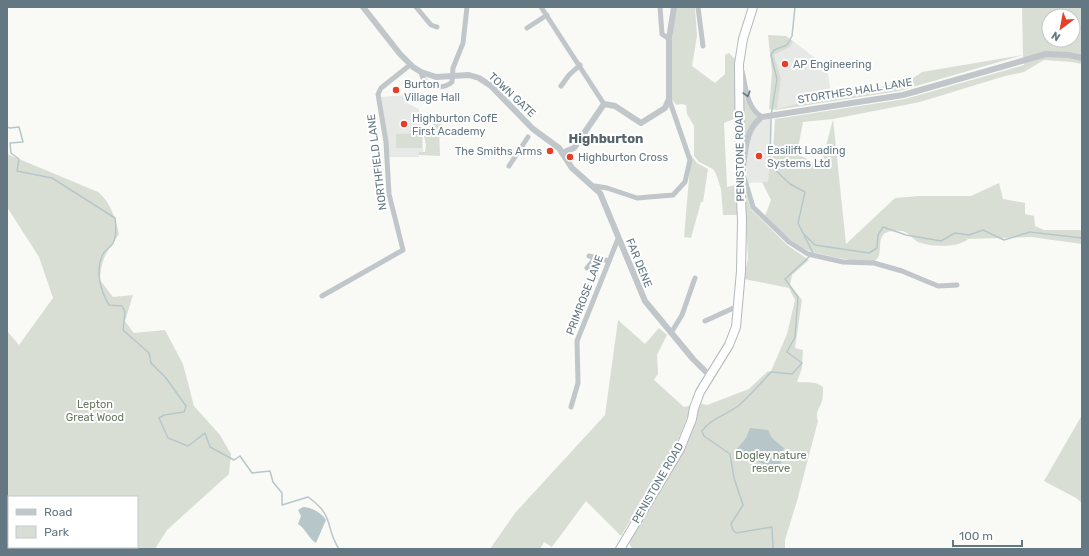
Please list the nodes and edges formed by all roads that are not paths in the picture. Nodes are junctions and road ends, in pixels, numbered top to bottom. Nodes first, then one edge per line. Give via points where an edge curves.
1 (363, 7) edge
2 (416, 7) edge
3 (467, 7) edge
4 (541, 7) edge
5 (660, 7) edge
6 (674, 7) edge
7 (698, 7) edge
8 (748, 7) edge
9 (753, 7) edge
10 (547, 15) junction
11 (750, 16) junction
12 (437, 28) dead end
13 (527, 28) dead end
14 (669, 39) junction
15 (703, 46) dead end
16 (1082, 58) edge
17 (410, 65) junction
18 (580, 65) junction
19 (739, 67) junction
20 (452, 77) junction
21 (561, 86) dead end
22 (669, 99) junction
23 (604, 104) junction
24 (764, 117) junction
25 (531, 133) junction
26 (562, 153) junction
27 (509, 166) dead end
28 (740, 174) junction
29 (594, 186) junction
30 (618, 239) junction
31 (589, 256) dead end
32 (595, 258) junction
33 (609, 261) junction
34 (587, 268) dead end
35 (695, 278) dead end
36 (957, 285) dead end
37 (322, 296) dead end
38 (738, 306) junction
39 (705, 321) dead end
40 (671, 333) junction
41 (709, 375) junction
42 (571, 407) dead end
43 (620, 549) edge

1 - 17 street, TOWN GATE
2 - 12 street via 431,25
3 - 20 street via 463,43
4 - 10 street
5 - 14 street via 661,30
6 - 14 street
7 - 15 street
8 - 11 highway
9 - 11 highway, PENISTONE ROAD
10 - 13 street
10 - 18 street
11 - 19 highway, PENISTONE ROAD
14 - 22 street
16 - 24 street, STORTHES HALL LANE via 1046,54 903,95
17 - 20 street, TOWN GATE via 436,77
17 - 37 street, NORTHFIELD LANE via 381,88 378,94 386,142 389,194 403,250
18 - 21 street
18 - 23 street
19 -> 24 street via 747,96 756,113
19 - 28 highway, PENISTONE ROAD
20 - 25 street, TOWN GATE via 469,75 483,80
22 - 23 street via 665,108 641,123 615,106
22 - 29 street via 690,160 685,182 673,195 637,198
23 - 26 street via 574,148
24 - 28 street via 756,122 745,145 744,170
25 - 26 street, TOWN GATE via 554,144
25 - 27 street
26 - 29 street, FAR DENE via 572,168
28 - 36 street via 744,177 753,207 789,242 808,254 843,262 874,263 938,286
28 - 38 highway, PENISTONE ROAD via 742,221
29 - 30 street, FAR DENE via 604,201
30 - 33 street, PRIMROSE LANE
30 - 40 street, FAR DENE via 641,295
31 - 32 street
32 - 33 street
32 - 34 street
33 - 42 street, PRIMROSE LANE via 577,341 578,383
35 - 40 street via 682,315
38 - 39 street
38 - 41 highway, PENISTONE ROAD via 736,327 729,345
40 - 41 street, FAR DENE
41 - 43 highway, PENISTONE ROAD via 698,397 680,449

